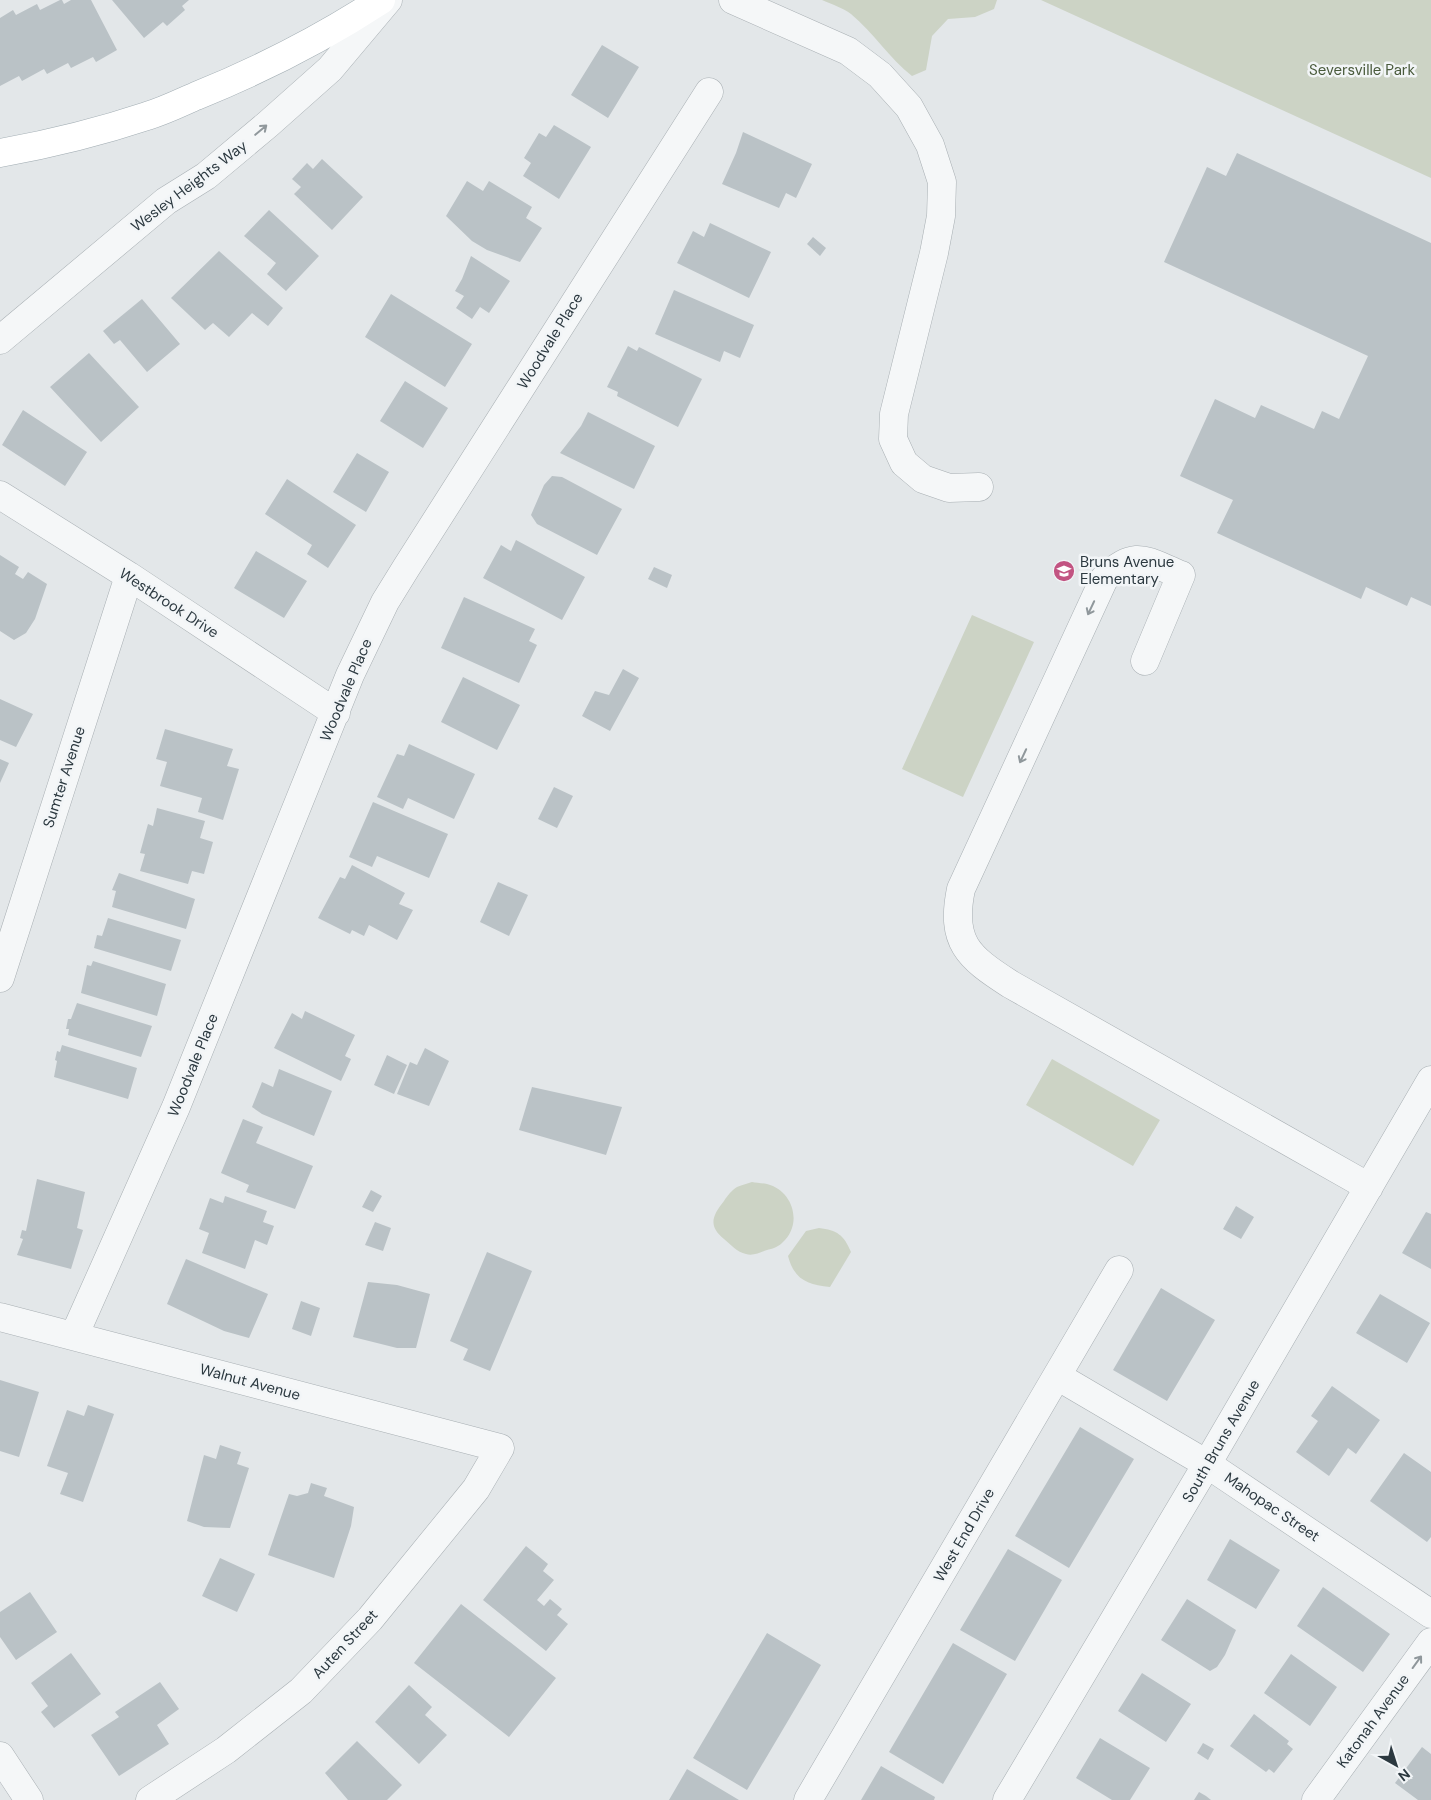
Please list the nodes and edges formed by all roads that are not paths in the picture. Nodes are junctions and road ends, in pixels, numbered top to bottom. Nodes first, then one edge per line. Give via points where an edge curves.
1 (381, 0) edge
2 (388, 0) edge
3 (733, 0) edge
4 (709, 92) dead end
5 (0, 154) edge
6 (0, 340) edge
7 (979, 487) dead end
8 (0, 495) edge
9 (128, 576) junction
10 (1144, 661) dead end
11 (336, 713) junction
12 (0, 978) edge
13 (1431, 1080) edge
14 (1369, 1187) junction
15 (1119, 1270) dead end
16 (0, 1317) edge
17 (74, 1336) junction
18 (1057, 1376) junction
19 (500, 1448) joint
20 (1207, 1464) junction
21 (1431, 1614) edge
22 (1431, 1642) edge
23 (0, 1756) edge
24 (29, 1800) edge
25 (150, 1800) edge
26 (808, 1800) edge
27 (1007, 1800) edge
28 (1316, 1800) edge

1 - 5 main road via 354,18 236,80 149,116
6 -> 2 street, Wesley Heights Way via 166,201 220,166 330,69
3 - 7 street via 848,51 880,75 909,107 930,145 942,182 941,216 894,414 894,439 904,463 923,479 949,488
4 - 11 street, Woodvale Place via 385,602
8 - 9 street, Westbrook Drive
9 - 11 street, Westbrook Drive
9 - 12 street, Sumter Avenue
10 -> 14 street via 1181,575 1144,560 1129,560 1104,579 961,889 957,907 958,931 966,949 978,963 1010,984
11 - 17 street, Woodvale Place via 176,1107
13 - 14 street, South Bruns Avenue
14 - 20 street, South Bruns Avenue
15 - 18 street, West End Drive
16 - 17 street, Walnut Avenue
17 - 19 street, Walnut Avenue
18 - 20 street, Mahopac Street
18 - 26 street, West End Drive
19 - 25 street, Auten Street via 476,1489 370,1619 301,1691 226,1750
20 - 21 street, Mahopac Street
20 - 27 street, South Bruns Avenue
28 -> 22 street, Katonah Avenue
23 - 24 street

